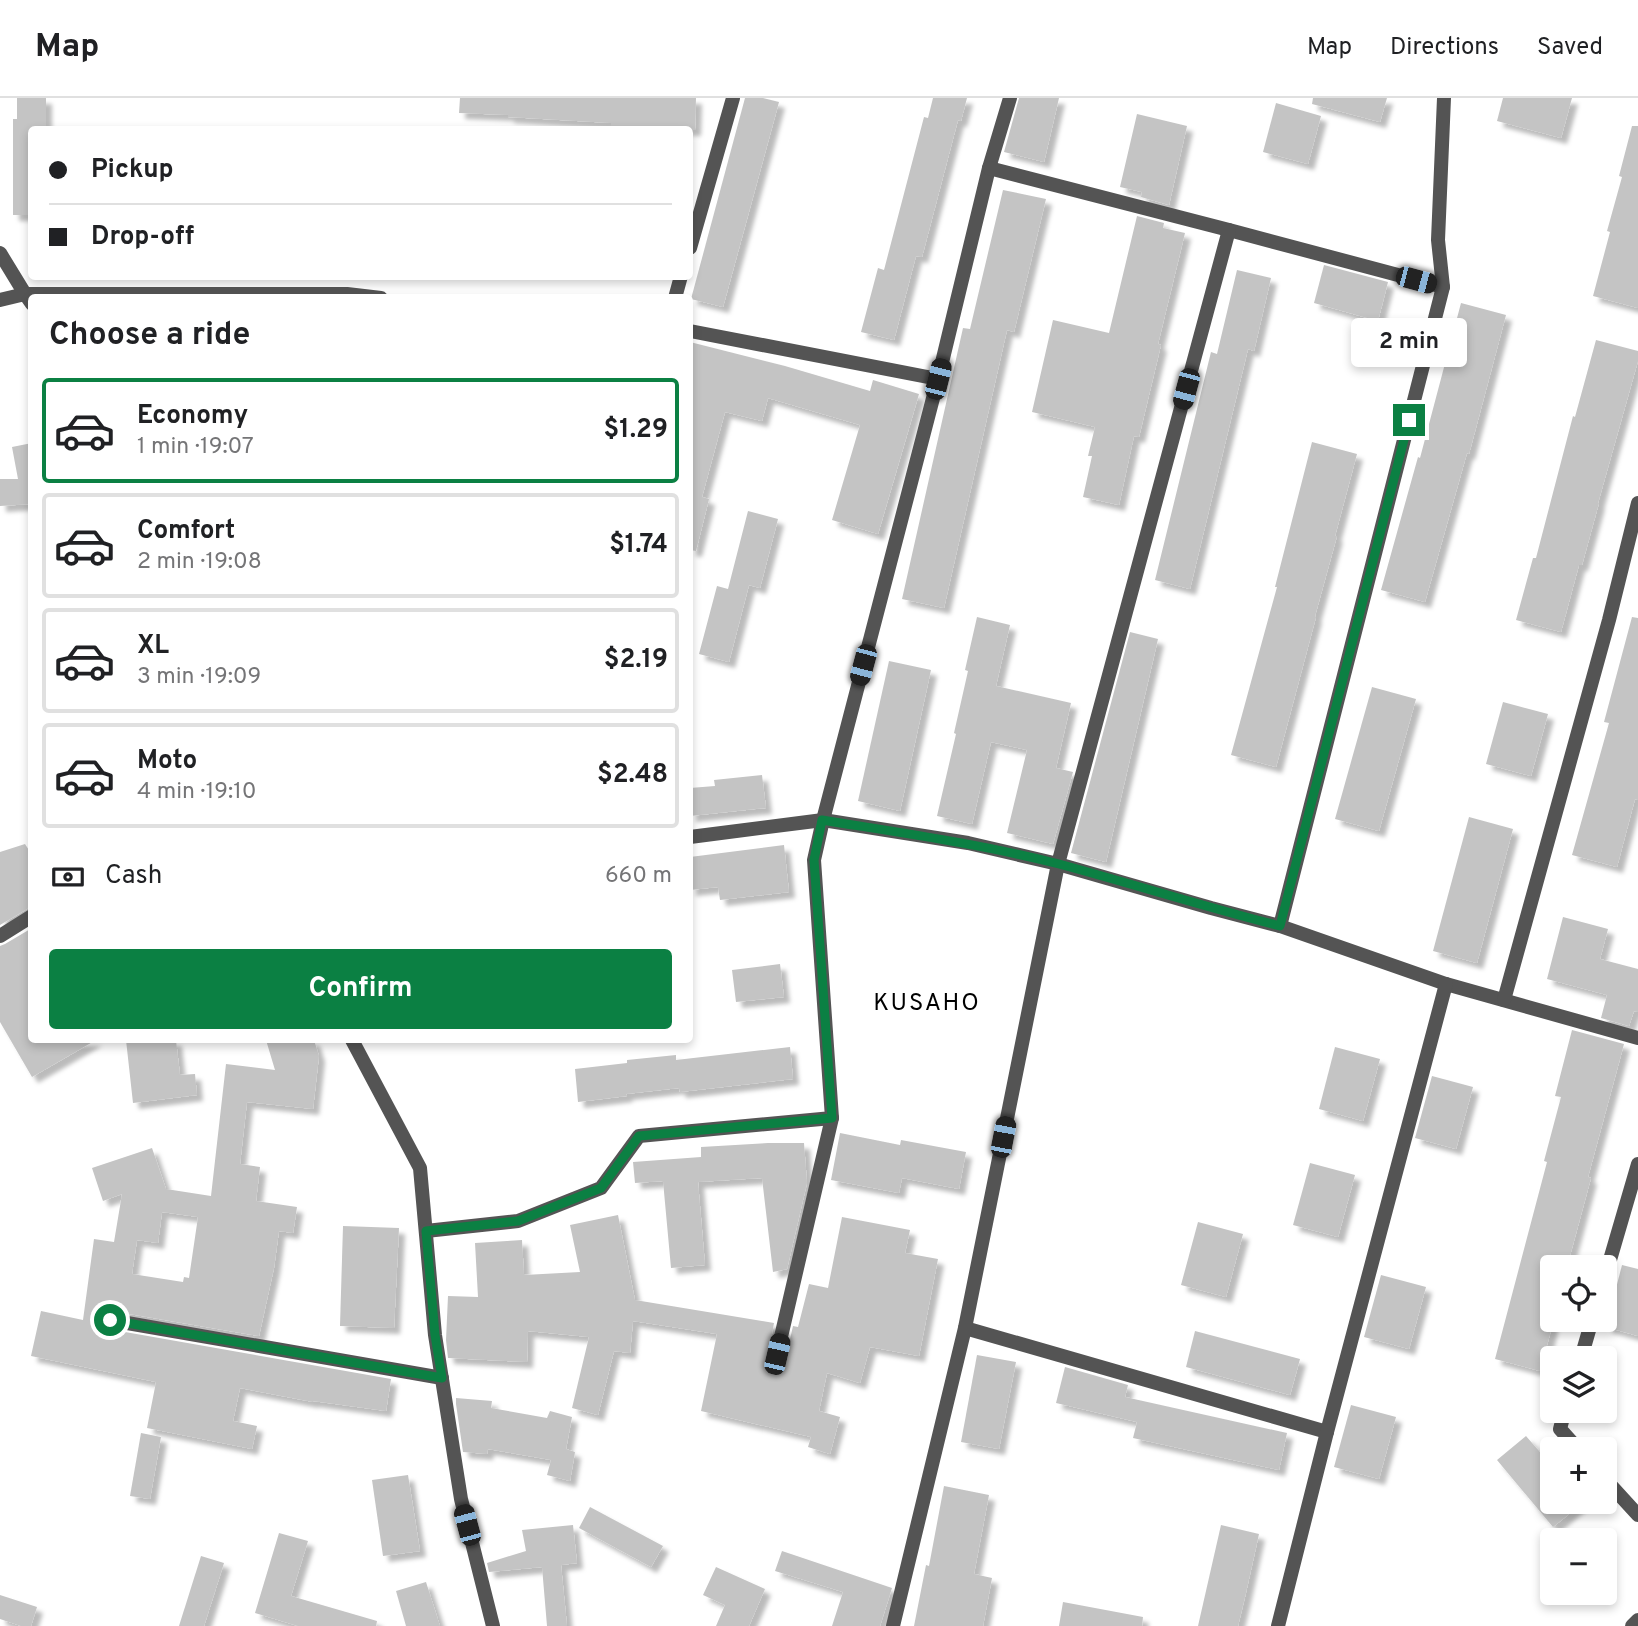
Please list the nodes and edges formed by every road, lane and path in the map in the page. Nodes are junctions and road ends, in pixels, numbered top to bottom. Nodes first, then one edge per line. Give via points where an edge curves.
1 (733, 98) edge
2 (1010, 98) edge
3 (1444, 98) edge
4 (989, 168) junction
5 (1229, 230) junction
6 (693, 238) edge
7 (0, 253) edge
8 (1443, 287) junction
9 (28, 299) edge
10 (0, 300) edge
11 (693, 332) edge
12 (938, 379) junction
13 (1638, 503) edge
14 (822, 820) junction
15 (693, 837) edge
16 (1058, 864) junction
17 (28, 918) edge
18 (1280, 926) junction
19 (0, 936) edge
20 (1446, 984) junction
21 (1504, 1000) junction
22 (1638, 1038) edge
23 (354, 1043) edge
24 (832, 1118) junction
25 (1638, 1164) edge
26 (426, 1231) junction
27 (1611, 1255) edge
28 (110, 1320) dead end
29 (965, 1328) junction
30 (777, 1354) dead end
31 (442, 1378) junction
32 (1327, 1432) junction
33 (1617, 1492) edge
34 (1638, 1515) edge
35 (1638, 1620) edge
36 (493, 1626) edge
37 (893, 1626) edge
38 (1279, 1626) edge
39 (1632, 1626) edge

1 - 6 street
2 - 4 street
3 - 8 street via 1438,240
4 - 5 street
4 - 12 street
5 - 8 street
5 - 16 street
7 - 9 street
8 - 18 street
9 - 10 street
11 - 12 street
12 - 14 street
13 - 21 street
14 - 15 street
14 - 16 street via 968,843
14 - 24 street via 814,860
16 - 18 street
16 - 29 street
17 - 19 street
18 - 20 street
20 - 21 street
20 - 32 street
21 - 22 street
23 - 26 street via 420,1168
24 - 26 street via 639,1136 601,1188 518,1221
24 - 30 street
25 - 27 street
26 - 31 street
28 - 31 street
29 - 32 street
29 - 37 street
31 - 36 street via 461,1499
32 - 38 street
33 - 34 street
35 - 39 street

